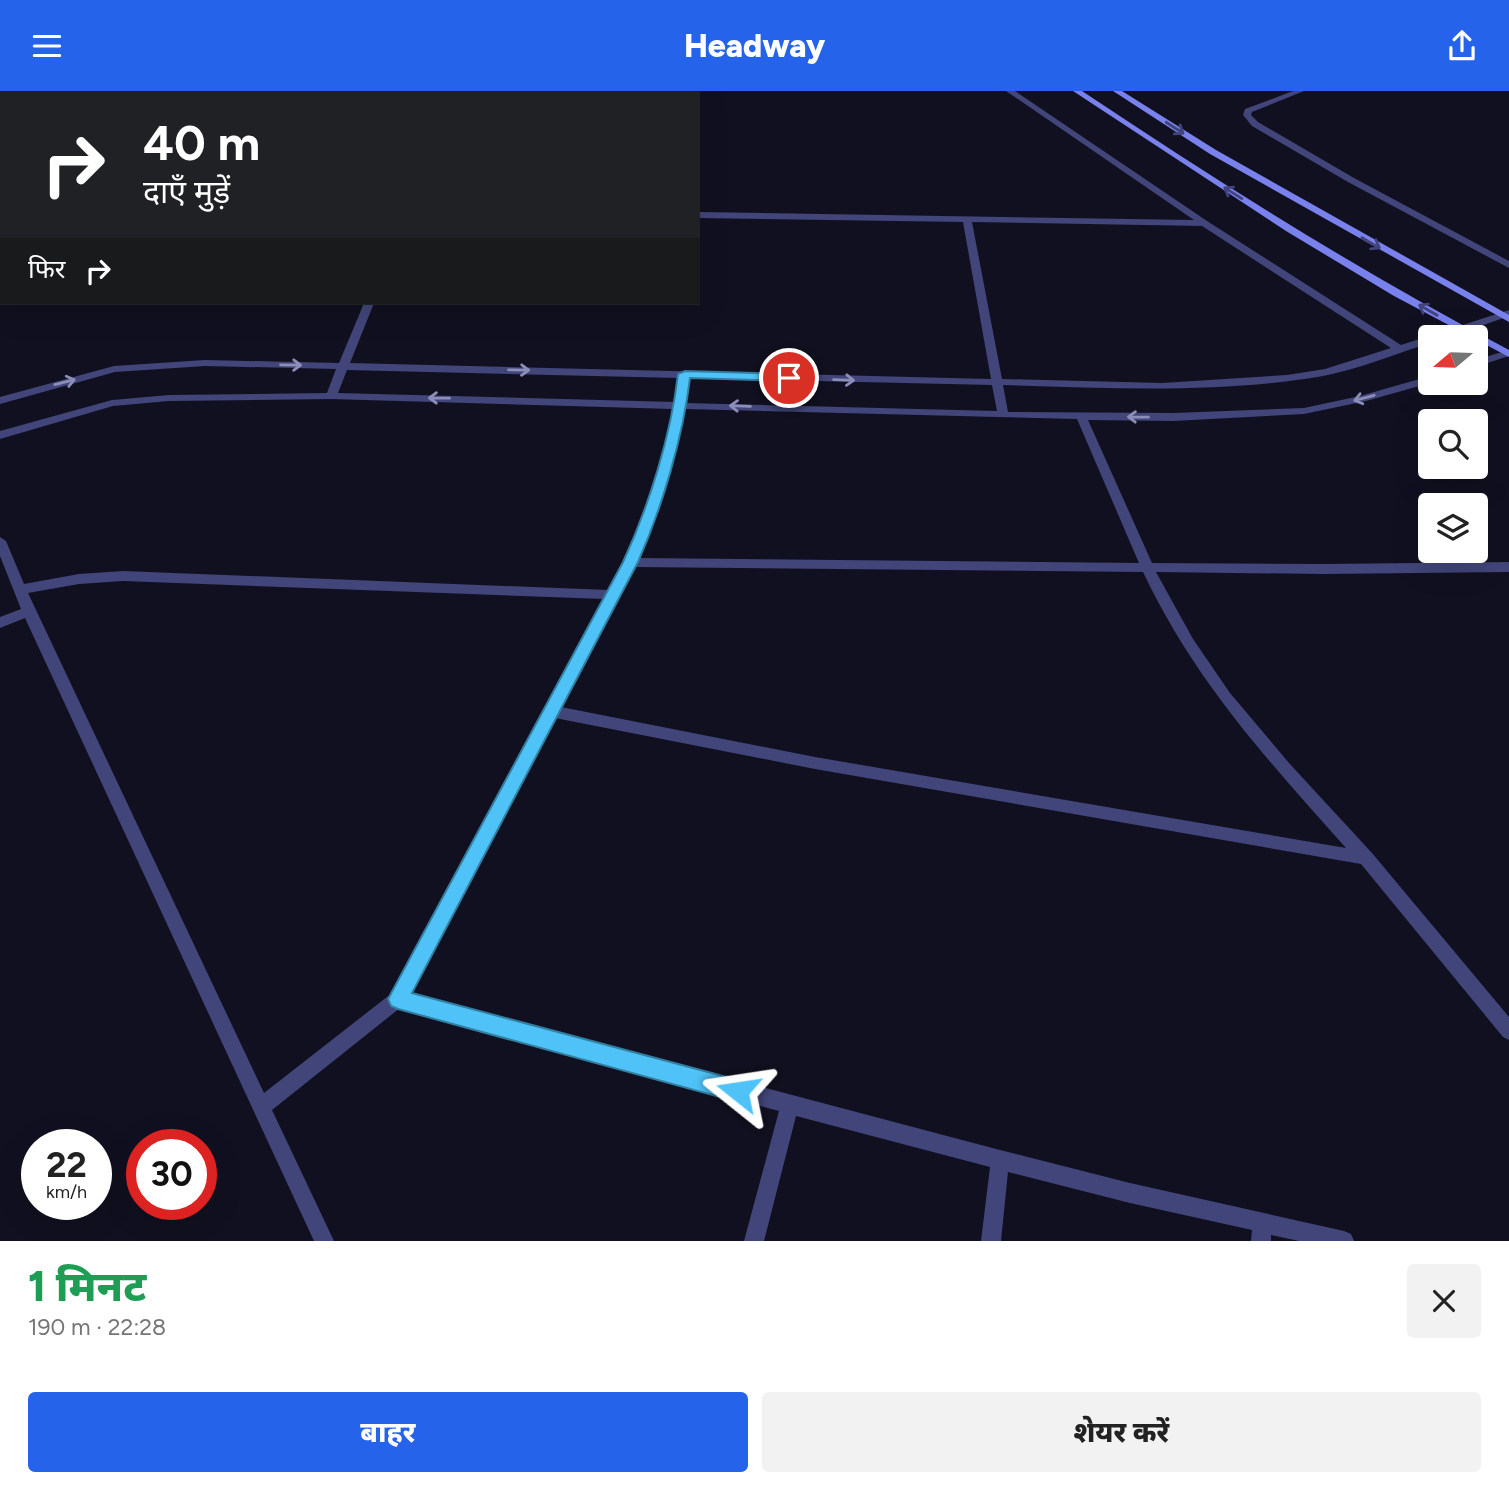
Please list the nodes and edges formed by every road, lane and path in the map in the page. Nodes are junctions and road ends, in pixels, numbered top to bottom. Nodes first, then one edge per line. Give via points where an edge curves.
1 (1010, 91) edge
2 (1077, 91) edge
3 (1117, 91) edge
4 (1300, 91) edge
5 (700, 215) edge
6 (967, 221) junction
7 (1204, 223) junction
8 (1509, 265) edge
9 (368, 305) edge
10 (1507, 316) edge
11 (1453, 325) edge
12 (1477, 325) edge
13 (1418, 344) edge
14 (1488, 344) edge
15 (1401, 350) junction
16 (1508, 354) edge
17 (1488, 360) edge
18 (344, 366) junction
19 (685, 374) junction
20 (1418, 383) edge
21 (997, 385) junction
22 (331, 396) junction
23 (0, 401) edge
24 (681, 404) junction
25 (1003, 415) junction
26 (1081, 416) junction
27 (0, 435) edge
28 (0, 541) edge
29 (631, 562) junction
30 (1146, 566) junction
31 (1509, 567) edge
32 (21, 589) junction
33 (613, 596) junction
34 (29, 611) junction
35 (0, 622) edge
36 (550, 711) junction
37 (1366, 858) junction
38 (398, 999) junction
39 (1509, 1031) edge
40 (790, 1105) junction
41 (262, 1106) junction
42 (1000, 1160) junction
43 (1261, 1232) edge
44 (324, 1241) edge
45 (754, 1241) edge
46 (991, 1241) edge
47 (1344, 1241) edge

1 - 7 street
11 -> 2 main road via 1246,201
3 -> 10 main road via 1213,152
4 - 8 street via 1247,115 1350,180
5 - 6 street
6 - 7 street
6 - 21 street
7 - 15 street
9 - 18 street
10 - 12 street
13 - 15 street
14 - 16 main road
15 - 21 street via 1287,378 1162,386
16 - 17 street
18 -> 19 street
18 - 22 street
23 -> 18 street via 138,366
19 -> 21 street
19 - 24 street
20 -> 26 street via 1304,411
21 - 25 street
24 -> 22 street
22 - 27 street via 112,403
25 -> 24 street
24 - 29 street
25 - 26 street
26 - 30 street
28 - 32 street
29 - 30 street
29 - 33 street
30 - 31 street
30 - 37 street via 1209,674
32 - 33 street via 124,576
32 - 34 street
33 - 36 street
34 - 35 street
34 - 41 street
36 - 37 street via 815,763
36 - 38 street
37 - 39 street
38 - 40 street
38 - 41 street
40 - 42 street
40 - 45 street
41 - 44 street
42 - 43 street
42 - 46 street
43 - 47 street

